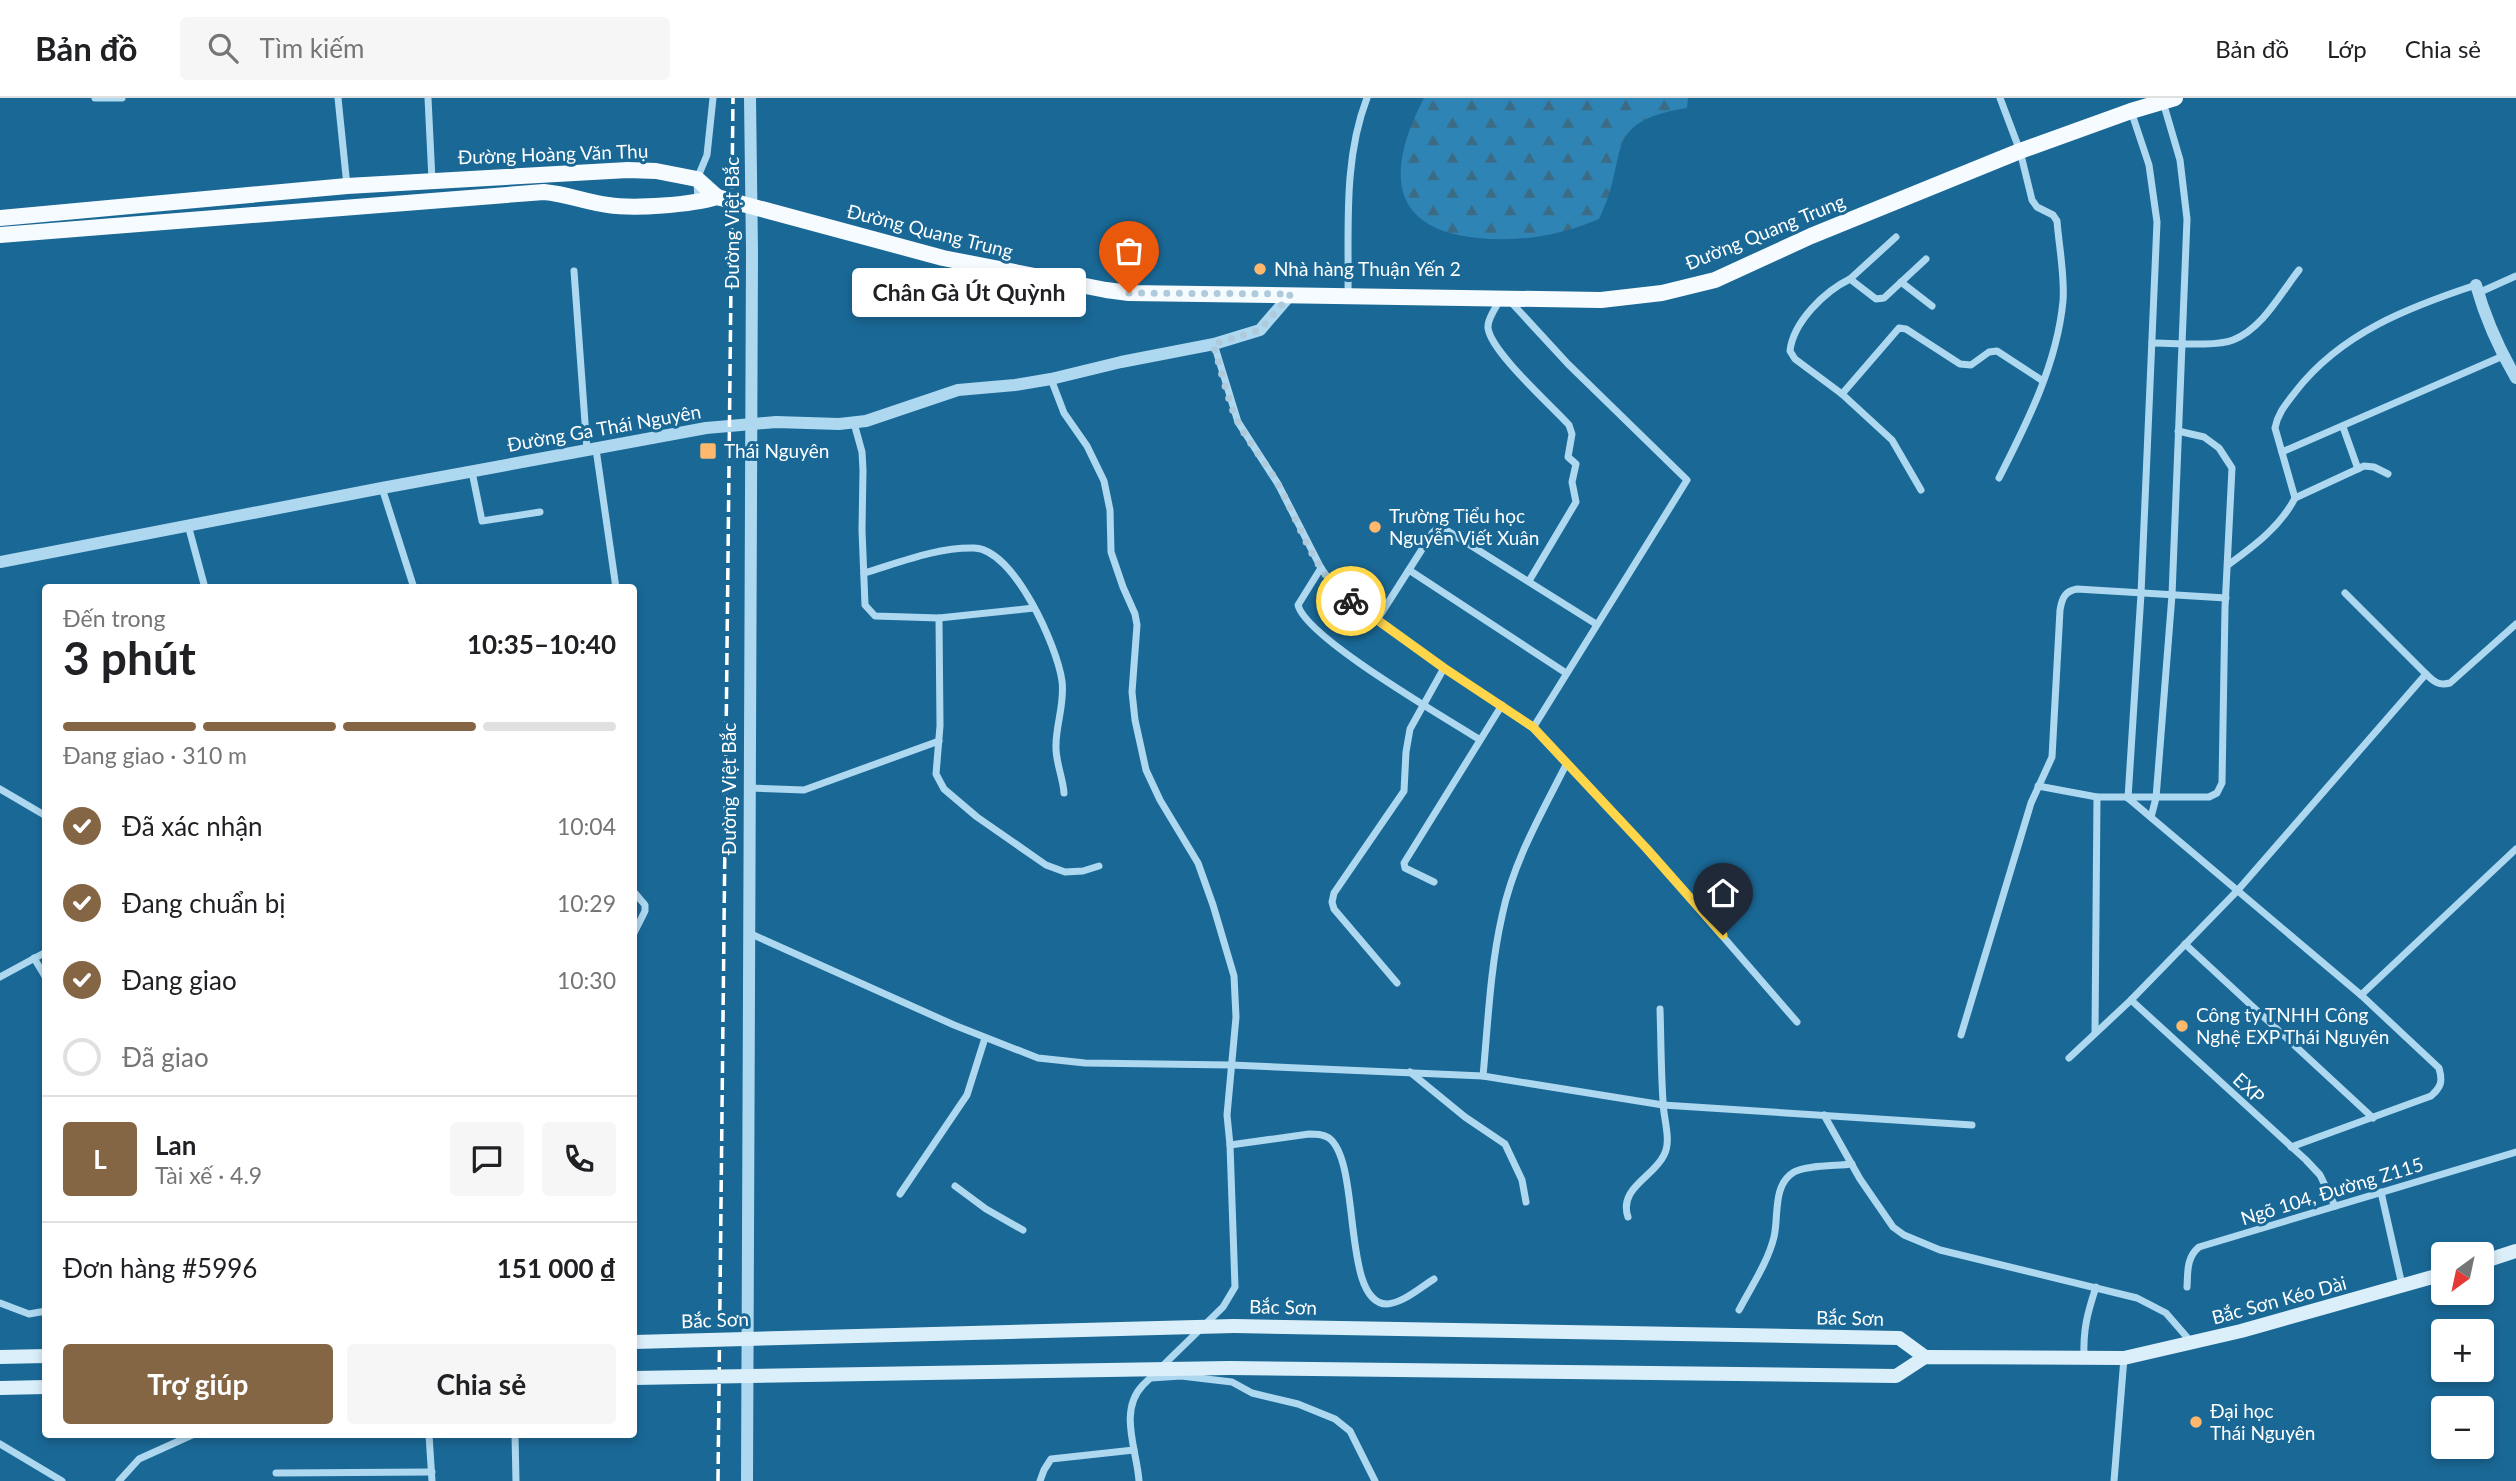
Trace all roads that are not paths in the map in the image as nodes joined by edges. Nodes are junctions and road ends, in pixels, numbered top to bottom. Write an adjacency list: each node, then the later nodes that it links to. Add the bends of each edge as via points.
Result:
1 (95, 98): 2 (street)
2 (122, 98)
3 (338, 98): 14 (street)
4 (428, 98): 13 (street)
5 (713, 98): 12 (street, via 707,155)
6 (750, 98): 18 (street, Đường Việt Bắc)
7 (1367, 98): 31 (street, via 1350,163)
8 (2000, 98): 11 (street)
9 (2166, 99): 10 (main road, Đường Quang Trung); 36 (street, via 2187,219)
10 (2131, 111): 11 (main road, Đường Quang Trung); 34 (street, via 2149,165 2157,222)
11 (2020, 151): 32 (main road, Đường Quang Trung, via 1715,280 1662,293 1601,300); 40 (street, via 2032,200 2057,221 2063,300)
12 (697, 179): 13 (main road, Đường Hoàng Văn Thụ, via 628,170); 15 (main road); 17 (street)
13 (432, 180): 14 (main road, Đường Hoàng Văn Thụ)
14 (347, 186): 16 (main road, Đường Hoàng Văn Thụ)
15 (724, 198): 17 (main road, Đường Hoàng Văn Thụ); 18 (main road, Đường Quang Trung)
16 (196, 199): 19 (main road, Đường Hoàng Văn Thụ); 20 (main road)
17 (698, 203): 20 (main road, Đường Hoàng Văn Thụ, via 612,206 544,192)
18 (751, 206): 30 (main road, Đường Quang Trung, via 943,258 1082,287 1129,293); 43 (street, Đường Việt Bắc)
19 (0, 218)
20 (198, 219): 21 (main road, Đường Hoàng Văn Thụ)
21 (0, 235)
22 (1896, 237): 27 (street)
23 (1926, 259): 28 (street)
24 (2299, 270): 36 (street, via 2247,333 2230,341)
25 (574, 271): 46 (street)
26 (2516, 276): 29 (street)
27 (1850, 279): 28 (street, via 1876,299 1884,298); 41 (street, via 1826,294 1805,318 1790,351)
28 (1901, 282): 33 (street)
29 (2477, 289): 37 (street); 47 (street, via 2408,309 2329,355 2278,416 2275,428)
30 (1291, 294): 31 (main road, Đường Quang Trung); 35 (street, Đường Ga Thái Nguyên, via 1260,330)
31 (1348, 294): 32 (main road, Đường Quang Trung)
32 (1504, 298): 62 (street, via 1488,330 1504,358 1569,425 1569,457 1576,464 1572,482 1576,502); 73 (street, via 1687,480)
33 (1932, 306)
34 (2152, 343): 36 (street); 67 (street)
35 (1213, 344): 39 (street, Đường Ga Thái Nguyên); 59 (street, via 1233,410)
36 (2182, 344): 45 (street)
37 (2503, 356): 38 (street); 44 (street)
38 (2516, 378)
39 (1051, 379): 42 (street, Đường Ga Thái Nguyên, via 958,390); 114 (street, via 1063,413 1092,455 1108,494 1111,552 1137,625 1133,706 1146,770 1202,872 1234,976)
40 (2043, 381): 41 (street, via 1997,351 1971,365 1960,364 1899,328); 51 (street)
41 (1842, 394): 53 (street, via 1892,440)
42 (854, 423): 43 (street, Đường Ga Thái Nguyên); 61 (street, via 862,452)
43 (751, 424): 46 (street, Đường Ga Thái Nguyên); 85 (street, Đường Việt Bắc)
44 (2343, 427): 47 (street); 48 (street)
45 (2178, 431): 58 (street, via 2204,437 2219,448 2232,468); 68 (street)
46 (592, 450): 49 (street, Đường Ga Thái Nguyên); 65 (street)
47 (2282, 452): 54 (street)
48 (2358, 469): 50 (street, via 2375,467); 54 (street)
49 (472, 471): 52 (street, Đường Ga Thái Nguyên); 55 (street, via 482,521)
50 (2388, 474)
51 (1999, 478)
52 (382, 488): 56 (street, Đường Ga Thái Nguyên); 64 (street)
53 (1921, 491)
54 (2295, 498): 58 (street, via 2259,543)
55 (540, 512)
56 (188, 524): 57 (street, Đường Ga Thái Nguyên); 63 (street)
57 (0, 562)
58 (2228, 565): 69 (street)
59 (1321, 568): 72 (street, via 1335,588); 78 (street, via 1298,609 1353,659)
60 (1409, 570): 62 (street, via 1433,532 1443,528); 72 (street); 76 (street)
61 (864, 573): 70 (street, via 919,556 973,548 1000,560); 71 (street, via 865,605 874,616)
62 (1529, 581): 73 (street)
63 (204, 584)
64 (413, 584)
65 (615, 584)
66 (2345, 593): 77 (street)
67 (2141, 594): 68 (street); 84 (street, via 2077,589 2064,596 2052,757); 89 (street)
68 (2172, 595): 69 (street); 90 (street)
69 (2226, 598): 90 (street, via 2222,783 2209,797)
70 (1034, 608): 71 (street); 87 (street, via 1062,680 1055,749)
71 (939, 618): 82 (street)
72 (1377, 620): 75 (street)
73 (1596, 624): 76 (street)
74 (2516, 624): 77 (street, via 2450,683 2435,683)
75 (1444, 668): 78 (street); 79 (street)
76 (1566, 673): 80 (street)
77 (2426, 674): 96 (street)
78 (1423, 703): 81 (street); 105 (street, via 1410,729 1404,791 1334,892 1332,902)
79 (1502, 705): 80 (street); 81 (street)
80 (1533, 727): 83 (street)
81 (1480, 740): 95 (street, via 1405,863 1405,868)
82 (939, 741): 85 (street, via 804,790); 94 (street, via 936,774 951,796 1046,865 1065,872)
83 (1567, 763): 109 (street); 116 (street, via 1521,856 1502,913)
84 (2038, 786): 88 (street); 111 (street)
85 (748, 788): 99 (street, Đường Việt Bắc)
86 (0, 789): 91 (street)
87 (1064, 793)
88 (2097, 797): 89 (street); 110 (street)
89 (2128, 798): 90 (street); 92 (street)
90 (2156, 798): 92 (street)
91 (42, 814)
92 (2151, 817): 96 (street)
93 (2516, 849): 106 (street)
94 (1099, 866)
95 (1434, 882)
96 (2238, 890): 100 (street); 106 (street)
97 (637, 896): 98 (street, via 645,911)
98 (637, 927)
99 (749, 933): 112 (street); 163 (street, Đường Việt Bắc)
100 (2185, 944): 107 (street); 119 (street)
101 (42, 954): 102 (street)
102 (34, 958): 103 (street); 104 (street)
103 (42, 971)
104 (0, 977)
105 (1397, 984)
106 (2361, 995): 119 (street, via 2439,1068 2442,1080 2431,1096)
107 (2131, 1000): 110 (street); 122 (street, EXP)
108 (1660, 1009): 117 (street)
109 (1797, 1022)
110 (2095, 1034): 113 (street)
111 (1961, 1035)
112 (985, 1038): 114 (street, via 1059,1061); 127 (street, via 967,1095)
113 (2069, 1058)
114 (1231, 1065): 115 (street); 121 (street)
115 (1409, 1072): 116 (street); 128 (street, via 1505,1144 1522,1180)
116 (1483, 1076): 117 (street)
117 (1663, 1105): 118 (street); 130 (street, via 1665,1155 1634,1186 1627,1199)
118 (1824, 1115): 120 (street); 124 (street)
119 (2373, 1118): 122 (street)
120 (1972, 1125)
121 (1230, 1145): 135 (street, via 1309,1134 1328,1138 1343,1162 1362,1278 1373,1298 1394,1302); 150 (street, via 1233,1293)
122 (2291, 1147): 129 (street, EXP, via 2320,1175)
123 (2516, 1152): 126 (street, Ngõ 104, Đường Z115)
124 (1852, 1164): 137 (street, via 1904,1235 1940,1250); 140 (street, via 1805,1169 1784,1181 1774,1236)
125 (955, 1186): 131 (street)
126 (2381, 1192): 129 (street, Ngõ 104, Đường Z115); 136 (street)
127 (900, 1194)
128 (1526, 1202)
129 (2335, 1206): 138 (street, Ngõ 104, Đường Z115, via 2199,1247 2189,1261)
130 (1628, 1217)
131 (1023, 1230)
132 (2516, 1251): 133 (main road)
133 (2494, 1258)
134 (2431, 1278): 136 (main road, Bắc Sơn Kéo Dài)
135 (1434, 1279)
136 (2402, 1286): 143 (main road, Bắc Sơn Kéo Dài)
137 (2096, 1287): 143 (street, via 2156,1307); 147 (street, via 2085,1319)
138 (2187, 1287)
139 (0, 1303): 141 (street, via 29,1314)
140 (1739, 1310)
141 (42, 1312)
142 (637, 1342): 146 (main road, Bắc Sơn, bridge, via 1234,1326 1899,1338)
143 (2192, 1344): 148 (main road, Bắc Sơn Kéo Dài)
144 (42, 1356): 145 (main road)
145 (0, 1357)
146 (1925, 1357): 147 (main road); 149 (main road, bridge, via 1896,1376 1229,1368)
147 (2084, 1358): 148 (main road)
148 (2124, 1359): 167 (street)
149 (637, 1378)
150 (1150, 1378): 157 (street, via 1138,1390 1131,1408); 166 (street, via 1181,1376 1232,1382 1252,1393 1335,1419 1350,1431)
151 (42, 1387): 152 (main road)
152 (0, 1388)
153 (185, 1438): 161 (street, via 139,1459)
154 (429, 1438): 159 (street)
155 (515, 1438): 162 (street)
156 (0, 1444): 160 (street)
157 (1135, 1450): 164 (street, via 1051,1459); 165 (street)
158 (276, 1473): 159 (street)
159 (432, 1477)
160 (62, 1481)
161 (119, 1481)
162 (516, 1481)
163 (747, 1481)
164 (1040, 1481)
165 (1139, 1481)
166 (1376, 1481)
167 (2114, 1481)

